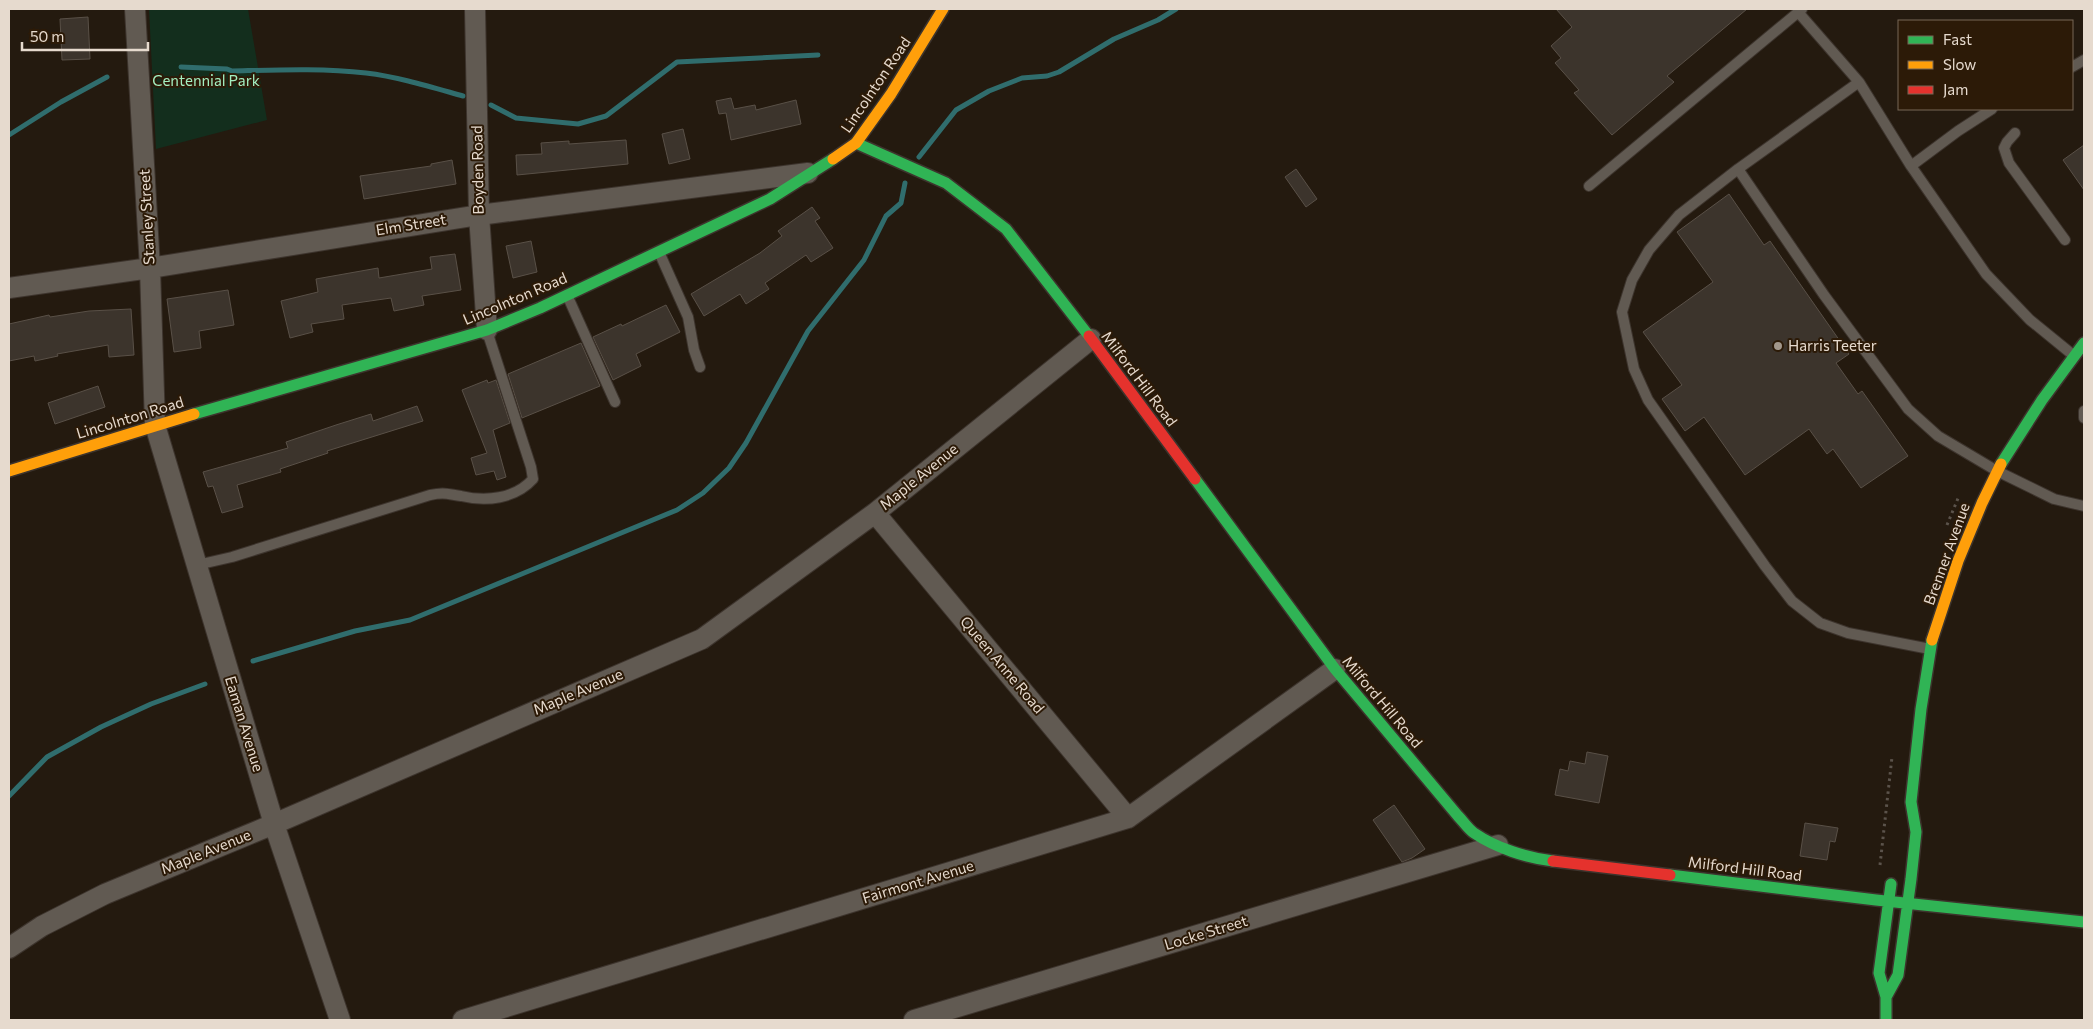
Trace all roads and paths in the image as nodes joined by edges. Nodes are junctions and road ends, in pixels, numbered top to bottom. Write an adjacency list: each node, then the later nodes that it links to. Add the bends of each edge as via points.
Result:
1 (135, 9): 18 (street, Stanley Street)
2 (475, 9): 15 (street, Boyden Road)
3 (943, 9): 10 (street, Lincolnton Road, via 891,94)
4 (1800, 10): 7 (lane); 14 (lane)
5 (2084, 60): 6 (lane)
6 (2073, 66)
7 (1858, 82): 11 (lane); 12 (lane)
8 (1990, 110): 11 (lane)
9 (2015, 133): 16 (lane, via 2004,148 2009,163)
10 (856, 143): 13 (street, Lincolnton Road); 22 (street, Milford Hill Road, via 946,183 1006,229)
11 (1911, 166): 24 (lane, via 1986,274 2030,320)
12 (1738, 169): 31 (lane, via 1829,302 1908,409 1938,436); 35 (lane, via 1679,215 1649,250 1632,280 1622,312 1634,369 1648,400 1792,601 1820,623 1848,634)
13 (815, 172): 15 (street, Elm Street); 17 (street, Lincolnton Road, via 770,198)
14 (1589, 186)
15 (479, 214): 18 (street, Elm Street); 21 (street, Boyden Road)
16 (2065, 240)
17 (658, 251): 20 (street, Lincolnton Road); 25 (lane, via 688,317)
18 (150, 268): 19 (street, Elm Street); 29 (street, Stanley Street)
19 (9, 288)
20 (567, 294): 21 (street, Lincolnton Road); 26 (lane)
21 (487, 330): 29 (street, Lincolnton Road); 34 (lane, via 531,467 533,479 523,490 483,499 444,492 430,495)
22 (1091, 339): 33 (street, Maple Avenue); 36 (street, Milford Hill Road)
23 (2084, 343): 24 (street, Brenner Avenue)
24 (2074, 356): 31 (street, Brenner Avenue)
25 (700, 367)
26 (615, 402)
27 (2084, 411): 28 (lane)
28 (2084, 418)
29 (155, 425): 30 (street, Lincolnton Road); 34 (street, Eaman Avenue)
30 (9, 471)
31 (1997, 471): 32 (lane, via 2050,497); 35 (street, Brenner Avenue, via 1958,561)
32 (2084, 506)
33 (875, 513): 38 (street, Queen Anne Road); 40 (street, Maple Avenue, via 702,638)
34 (197, 565): 40 (street, Eaman Avenue)
35 (1931, 649): 37 (street, Brenner Avenue)
36 (1335, 668): 38 (street, Fairmont Avenue); 41 (street, Milford Hill Road, via 1458,816 1474,833)
37 (1911, 802): 39 (street, Brenner Avenue); 44 (street, Brenner Avenue, via 1916,832)
38 (1128, 818): 49 (street, Fairmont Avenue)
39 (1904, 820)
40 (274, 824): 46 (street, Maple Avenue, via 105,894 42,926); 48 (street, Eaman Avenue)
41 (1498, 845): 43 (street, Milford Hill Road, via 1546,860); 50 (street, Locke Street)
42 (1892, 874): 43 (street, Brenner Avenue)
43 (1888, 901): 44 (street, Milford Hill Road); 47 (street, Brenner Avenue, via 1879,973)
44 (1907, 903): 45 (street, Milford Hill Road); 47 (street, Brenner Avenue, via 1898,975)
45 (2084, 922)
46 (9, 948)
47 (1886, 997): 51 (street, Brenner Avenue)
48 (340, 1020)
49 (463, 1020)
50 (914, 1020)
51 (1886, 1020)

